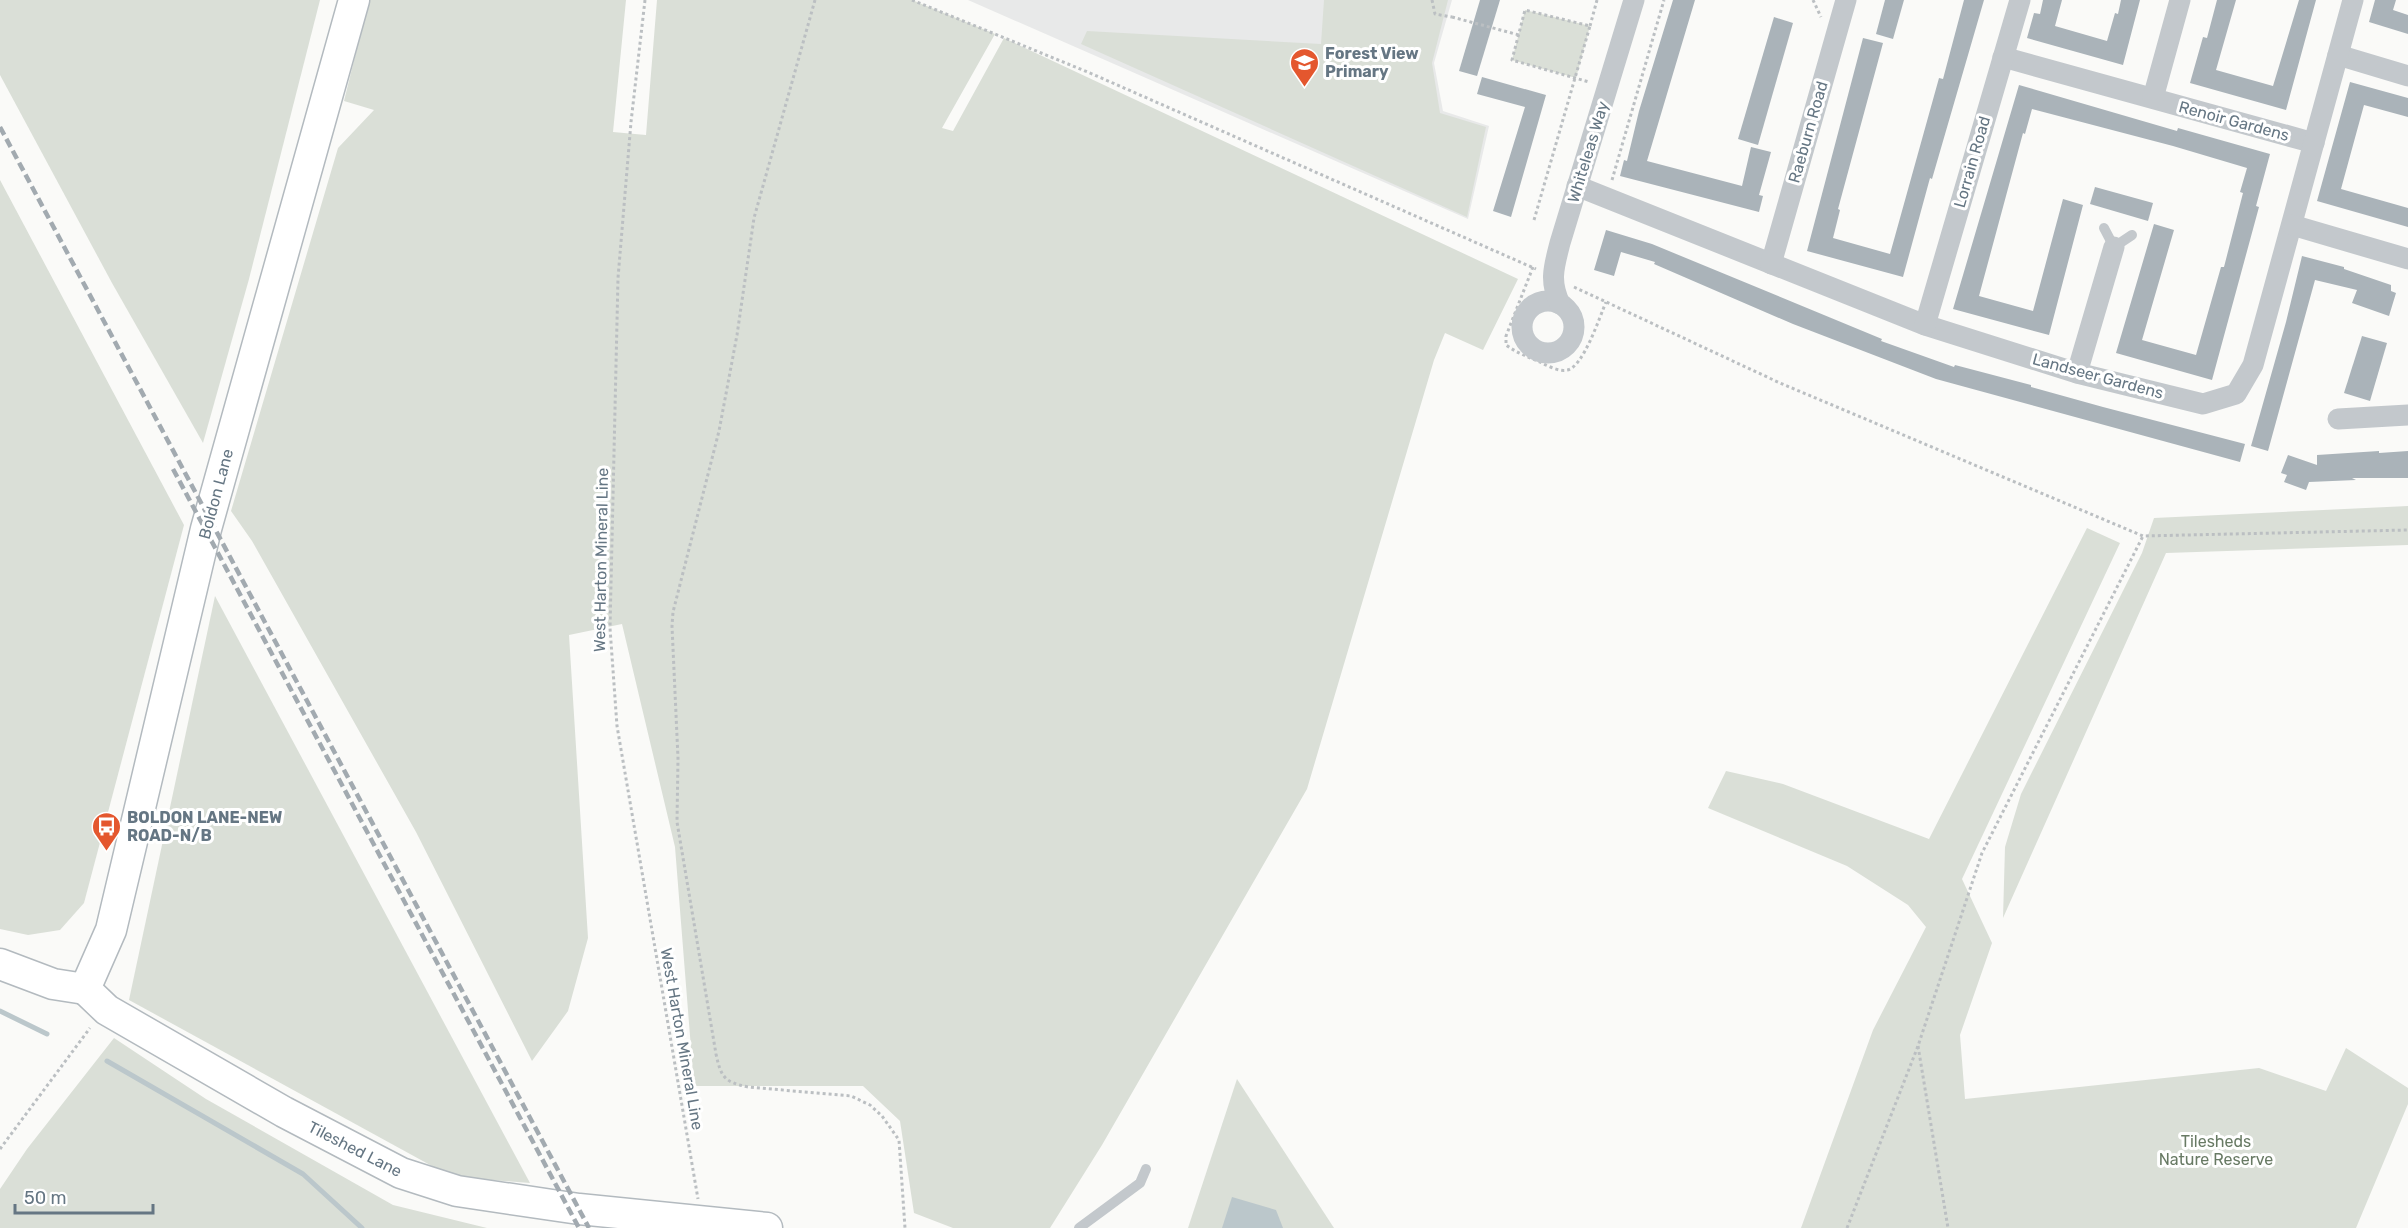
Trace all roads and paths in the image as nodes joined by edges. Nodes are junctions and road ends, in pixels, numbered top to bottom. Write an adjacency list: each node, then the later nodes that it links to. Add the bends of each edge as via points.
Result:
1 (354, 0): 43 (main road, Boldon Lane, via 206,529 111,930)
2 (645, 0): 48 (path, West Harton Mineral Line, via 618,278 610,628 617,726)
3 (815, 0): 50 (path, via 754,218 719,431 673,612 677,822 723,1077 734,1085 851,1096 870,1105 899,1140)
4 (912, 0): 31 (path, via 1090,73)
5 (1432, 0): 14 (path, via 1435,14)
6 (1598, 0): 13 (path)
7 (1634, 0): 19 (street, Whiteleas Way)
8 (1664, 0): 23 (path)
9 (1846, 0): 30 (street, Raeburn Road)
10 (2020, 0): 16 (street, Lorrain Road)
11 (2180, 0): 20 (street)
12 (2353, 0): 15 (street, Landseer Gardens)
13 (1590, 26): 14 (path, via 1525,10); 18 (path)
14 (1519, 35): 18 (path, via 1512,60)
15 (2338, 55): 17 (street); 21 (street, Landseer Gardens)
16 (2003, 57): 20 (street, Renoir Gardens); 36 (street, Lorrain Road)
17 (2408, 76)
18 (1576, 78): 19 (path); 24 (path)
19 (1608, 87): 22 (street, Whiteleas Way)
20 (2153, 98): 21 (street, Renoir Gardens)
21 (2314, 143): 25 (street, Landseer Gardens)
22 (1577, 186): 23 (street, Landseer Gardens); 32 (street, Whiteleas Way)
23 (1607, 198): 30 (street, Landseer Gardens)
24 (1534, 220)
25 (2292, 225): 29 (street); 37 (street, Landseer Gardens, via 2253,365 2236,394 2203,404)
26 (2104, 228): 28 (lane)
27 (2132, 235): 28 (lane)
28 (2114, 247): 37 (street)
29 (2408, 258)
30 (1771, 264): 36 (street, Landseer Gardens)
31 (1533, 267): 32 (path); 33 (path, via 1506,336 1506,345 1515,351 1556,369 1567,371 1575,367)
32 (1552, 276): 33 (path); 34 (street); 35 (street, Whiteleas Way)
33 (1606, 302): 41 (path, via 1780,383)
34 (1560, 304): 35 (street, via 1543,301); 35 (street, via 1572,315 1574,331 1567,346 1553,353 1535,350 1523,336 1523,318)
35 (1535, 305)
36 (1925, 325): 37 (street, Landseer Gardens)
37 (2077, 373)
38 (2408, 415): 39 (street)
39 (2338, 419)
40 (2408, 530): 41 (path)
41 (2143, 537): 45 (path, via 1982,853)
42 (0, 964): 43 (main road, via 53,984)
43 (84, 989): 44 (main road, Tileshed Lane)
44 (107, 1010): 46 (path); 48 (main road, Tileshed Lane, via 284,1112 401,1173 457,1191)
45 (1918, 1046): 52 (path); 53 (path)
46 (0, 1149)
47 (1146, 1169): 51 (lane, via 1140,1183)
48 (702, 1222): 49 (main road, Tileshed Lane)
49 (767, 1228)
50 (905, 1228)
51 (1079, 1228)
52 (1847, 1228)
53 (1948, 1228)

